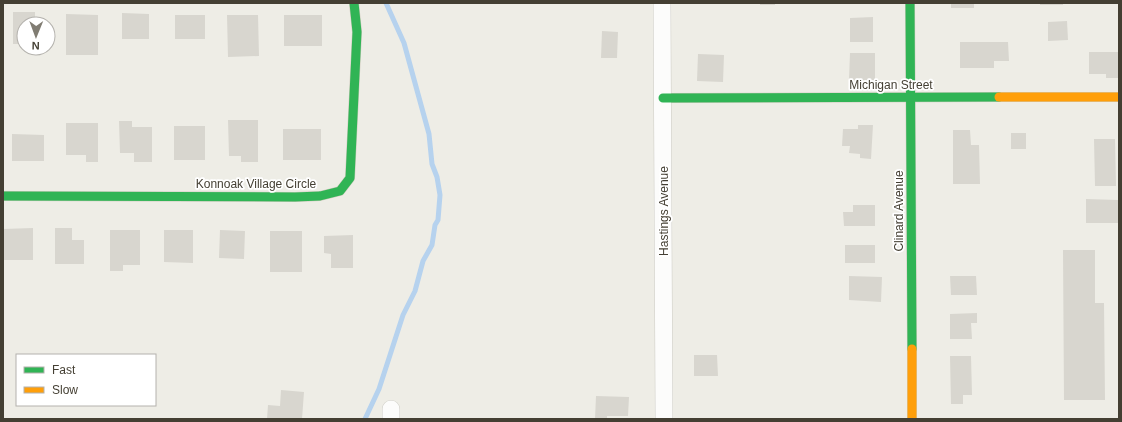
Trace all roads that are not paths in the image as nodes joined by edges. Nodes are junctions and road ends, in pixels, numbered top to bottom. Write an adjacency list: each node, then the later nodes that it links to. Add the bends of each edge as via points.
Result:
1 (354, 3): 7 (street, Konnoak Village Circle, via 357,32 350,178 340,191 320,196 295,197)
2 (662, 3): 6 (street, Hastings Avenue)
3 (910, 3): 4 (street, Clinard Avenue)
4 (911, 97): 5 (street, Michigan Street); 6 (street, Michigan Street); 9 (street, Clinard Avenue)
5 (1119, 97)
6 (664, 98): 8 (street, Hastings Avenue)
7 (3, 196)
8 (664, 419)
9 (912, 419)

